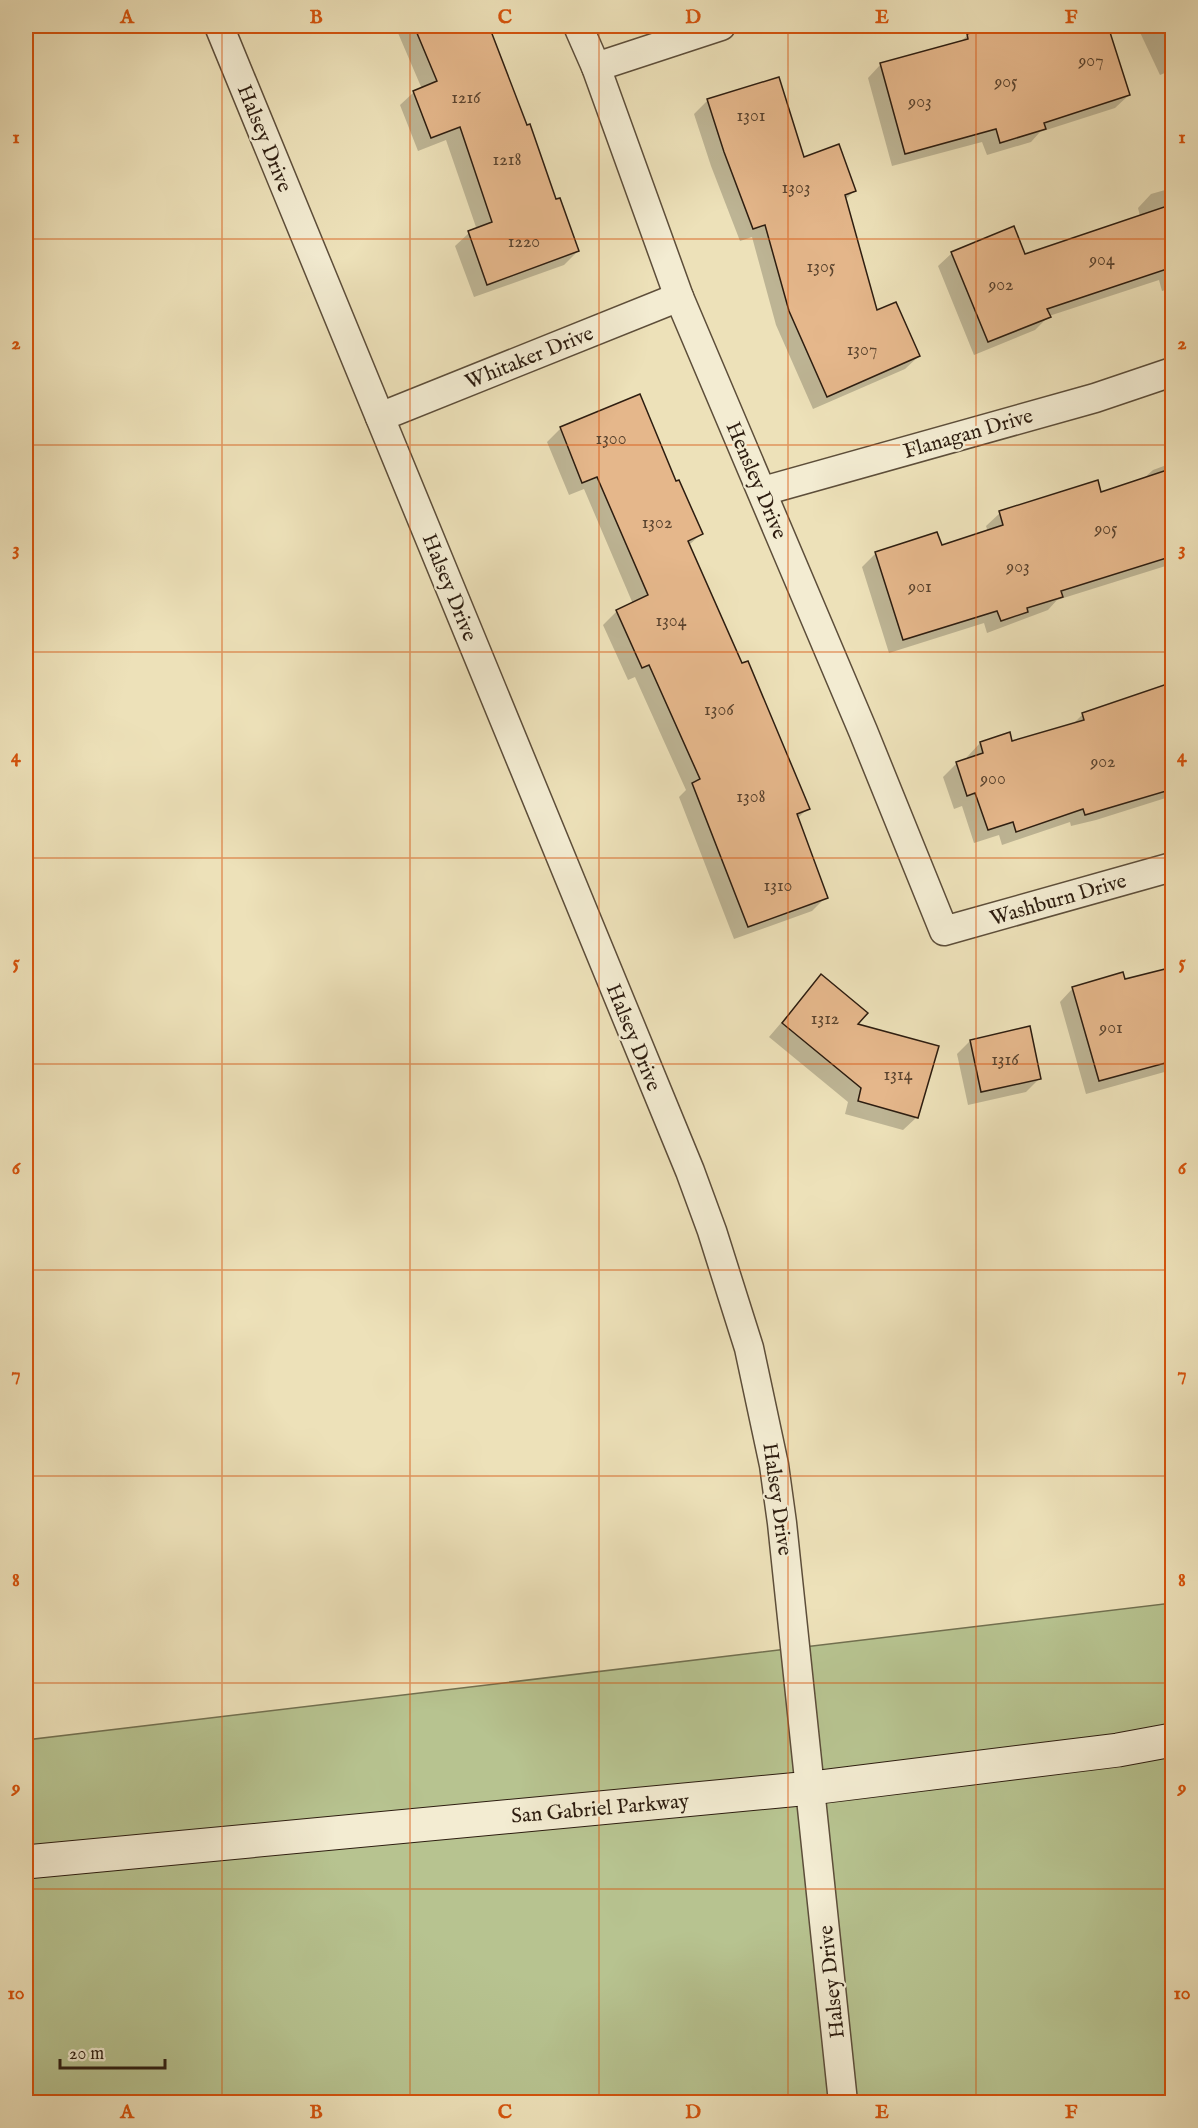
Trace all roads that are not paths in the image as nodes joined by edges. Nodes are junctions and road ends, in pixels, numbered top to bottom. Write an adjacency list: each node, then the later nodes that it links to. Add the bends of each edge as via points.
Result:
1 (219, 26): 7 (street, Halsey Drive)
2 (578, 26): 4 (street, Hensley Drive)
3 (721, 26): 4 (street)
4 (596, 67): 5 (street, Hensley Drive)
5 (679, 297): 7 (street, Whitaker Drive); 8 (street, Hensley Drive)
6 (1173, 372): 8 (street, Flanagan Drive, via 1095,398)
7 (380, 417): 12 (street, Halsey Drive, via 690,1171 733,1293 761,1397 774,1465)
8 (763, 491): 10 (street, Hensley Drive)
9 (1173, 867): 10 (street, Washburn Drive)
10 (944, 932)
11 (1173, 1740): 12 (street, San Gabriel Parkway)
12 (811, 1788): 13 (street, San Gabriel Parkway); 14 (street, Halsey Drive)
13 (26, 1862)
14 (843, 2103)

